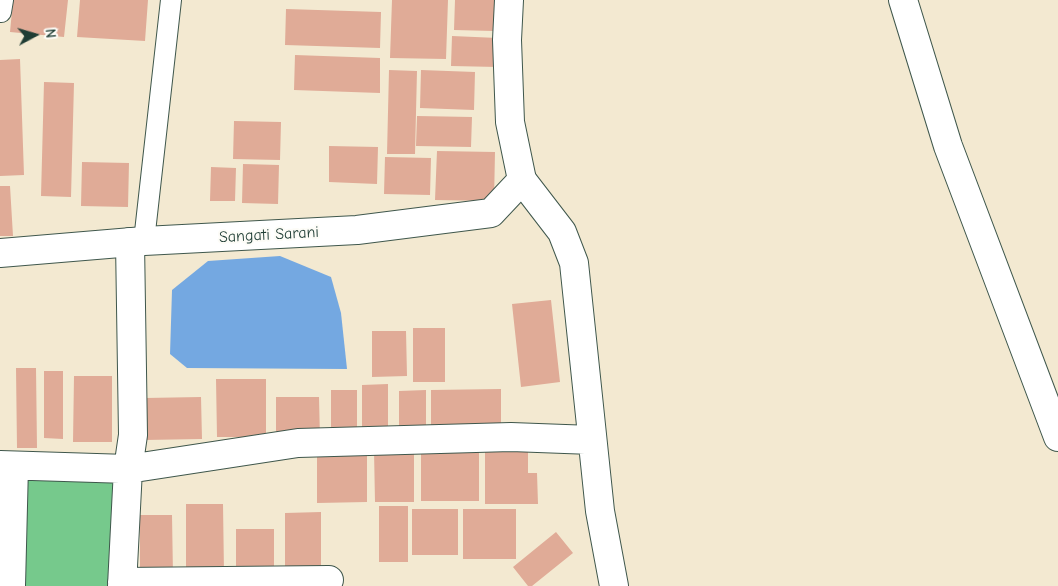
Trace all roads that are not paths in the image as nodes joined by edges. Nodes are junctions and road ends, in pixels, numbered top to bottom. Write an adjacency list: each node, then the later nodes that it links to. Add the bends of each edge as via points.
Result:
1 (171, 0): 5 (lane)
2 (509, 0): 4 (street, via 510,122)
3 (903, 0): 7 (street, via 948,146)
4 (522, 180): 5 (street, Sangati Sarani, via 491,214 357,230); 8 (street, via 562,232 574,263)
5 (137, 242): 6 (street, Sangati Sarani); 10 (street, via 133,435)
6 (0, 253)
7 (1058, 437)
8 (592, 440): 10 (street, via 511,437 298,443); 14 (street, via 600,511)
9 (7, 466): 10 (street); 13 (street)
10 (128, 469): 12 (street)
11 (329, 580): 12 (street)
12 (122, 584)
13 (11, 586)
14 (614, 586)

